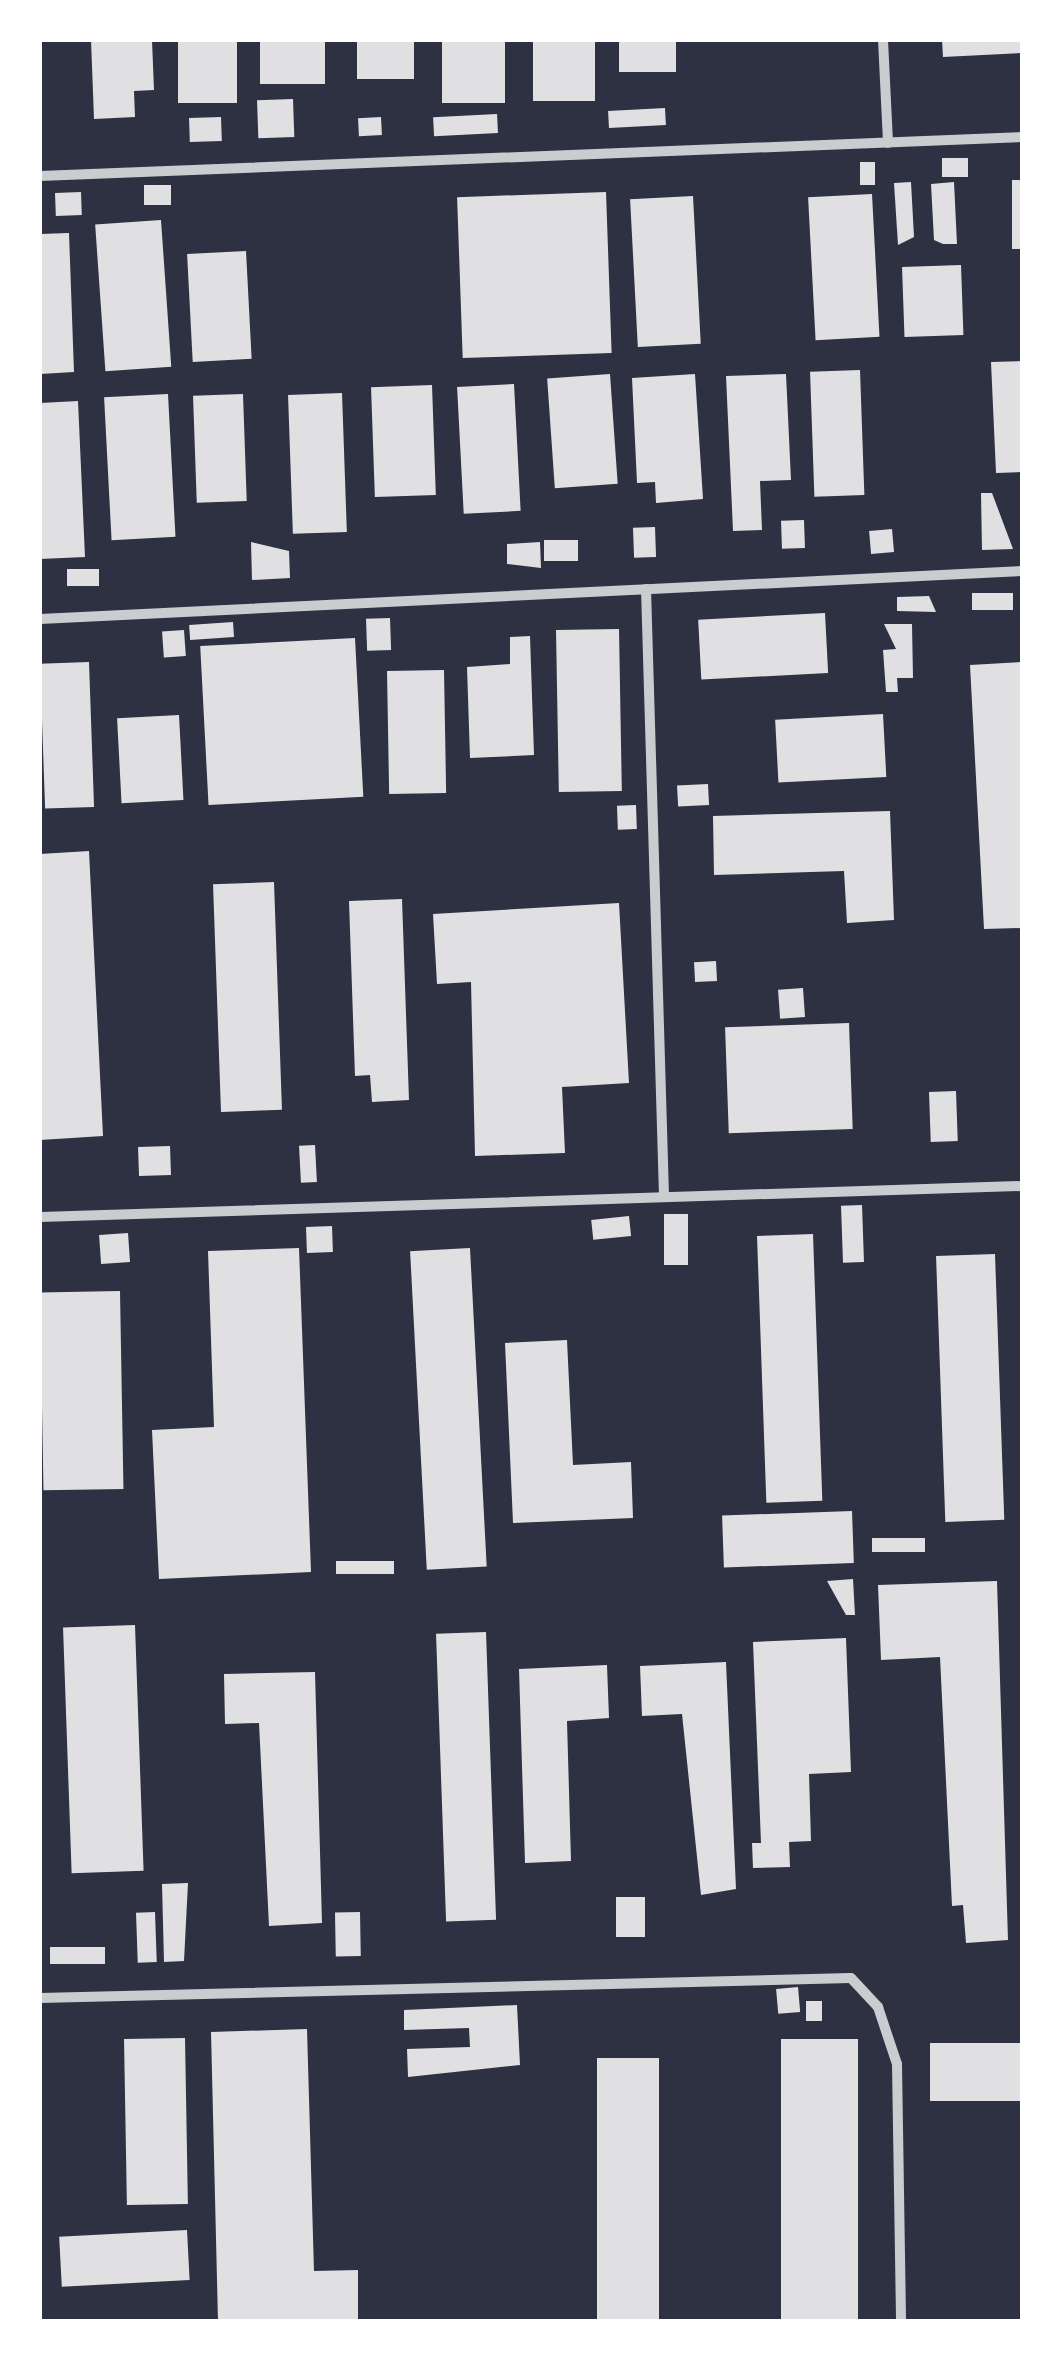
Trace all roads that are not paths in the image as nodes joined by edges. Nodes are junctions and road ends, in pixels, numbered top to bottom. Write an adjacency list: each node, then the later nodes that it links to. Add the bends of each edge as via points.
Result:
1 (883, 40): 3 (street)
2 (1022, 136): 3 (street)
3 (888, 143): 4 (street)
4 (40, 176)
5 (1022, 570): 6 (street)
6 (646, 589): 7 (street); 9 (street)
7 (40, 619)
8 (1022, 1186): 9 (street)
9 (664, 1196): 10 (street)
10 (40, 1217)
11 (40, 1998): 12 (street, via 798,1972 850,1978 878,2007 897,2064)
12 (901, 2321)

